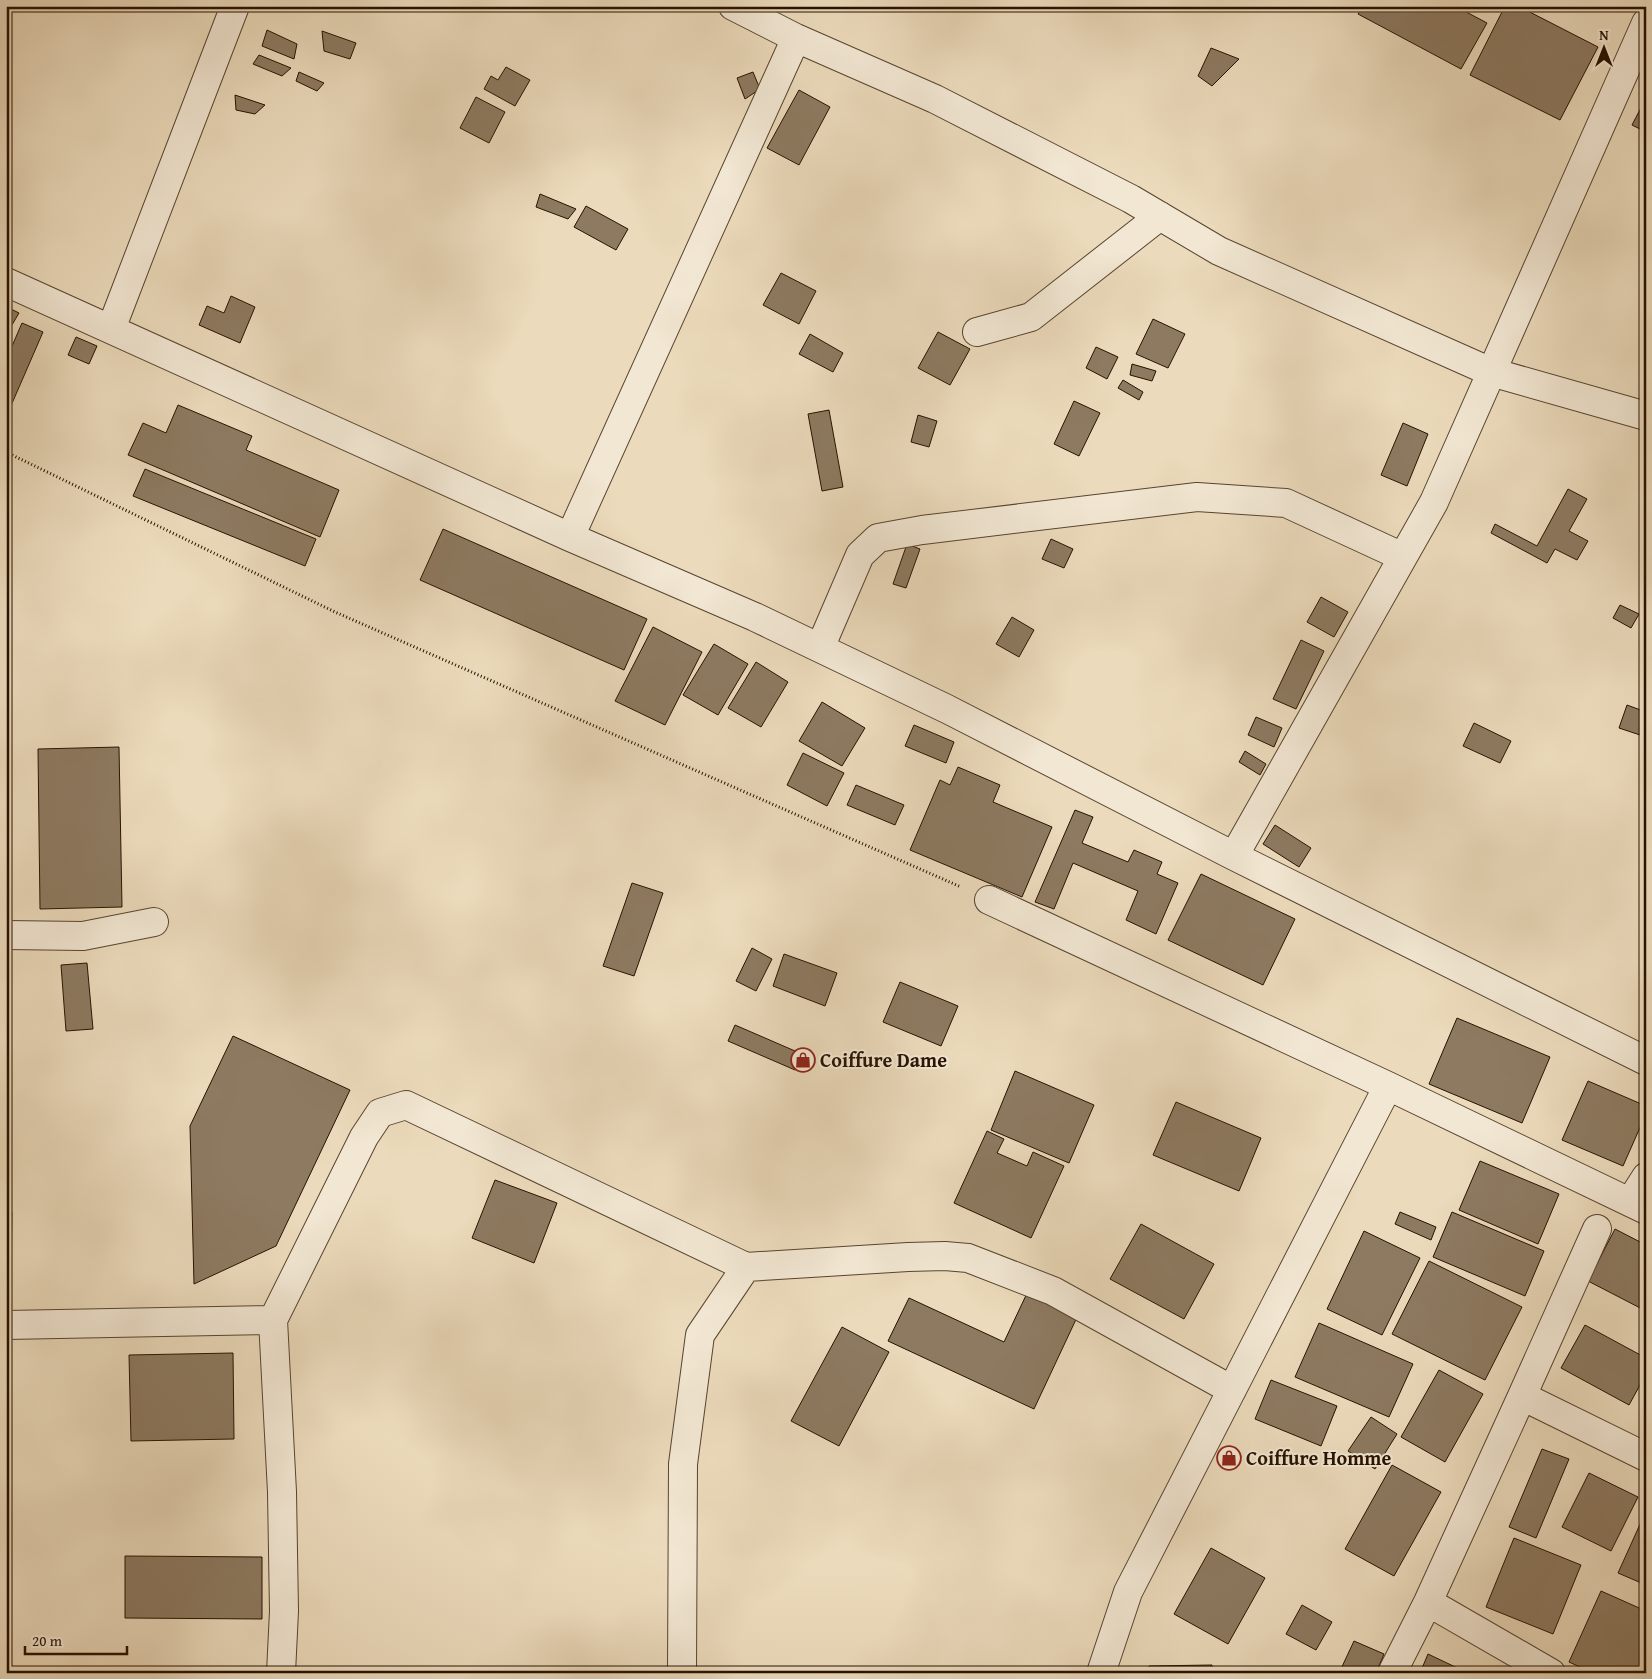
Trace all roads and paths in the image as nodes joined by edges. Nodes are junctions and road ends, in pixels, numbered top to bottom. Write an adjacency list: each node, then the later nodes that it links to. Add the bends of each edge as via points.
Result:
1 (235, 6): 7 (street)
2 (732, 6): 4 (street)
3 (1646, 23): 9 (street)
4 (796, 38): 5 (street, via 935,99); 12 (street)
5 (1160, 216): 8 (street, via 1031,318); 9 (street, via 1219,251)
6 (6, 282): 7 (street)
7 (111, 329): 12 (street)
8 (978, 332)
9 (1491, 372): 10 (street); 13 (street, via 1434,502)
10 (1646, 416)
11 (6, 452): 16 (path, via 335,612)
12 (570, 537): 14 (street, via 755,616)
13 (1403, 557): 14 (street, via 1286,503 1196,497 922,530 878,538 860,555); 15 (street)
14 (820, 648): 15 (street, via 956,713)
15 (1234, 856): 19 (street)
16 (989, 900): 20 (street)
17 (154, 922): 18 (street, via 84,936)
18 (6, 935)
19 (1646, 1062)
20 (1388, 1086): 22 (street); 27 (street)
21 (1646, 1178): 22 (street)
22 (1638, 1206)
23 (1597, 1229): 28 (street)
24 (746, 1267): 25 (street, via 406,1105 380,1113 364,1137); 27 (street, via 908,1257 968,1258 1053,1291); 32 (street, via 700,1335 684,1464)
25 (272, 1320): 26 (street); 31 (street, via 282,1512 284,1610)
26 (6, 1325)
27 (1232, 1390): 33 (street, via 1128,1592)
28 (1522, 1396): 29 (street); 30 (street)
29 (1646, 1458)
30 (1428, 1602): 34 (street); 35 (street)
31 (281, 1673)
32 (682, 1673)
33 (1101, 1673)
34 (1392, 1673)
35 (1551, 1673)

